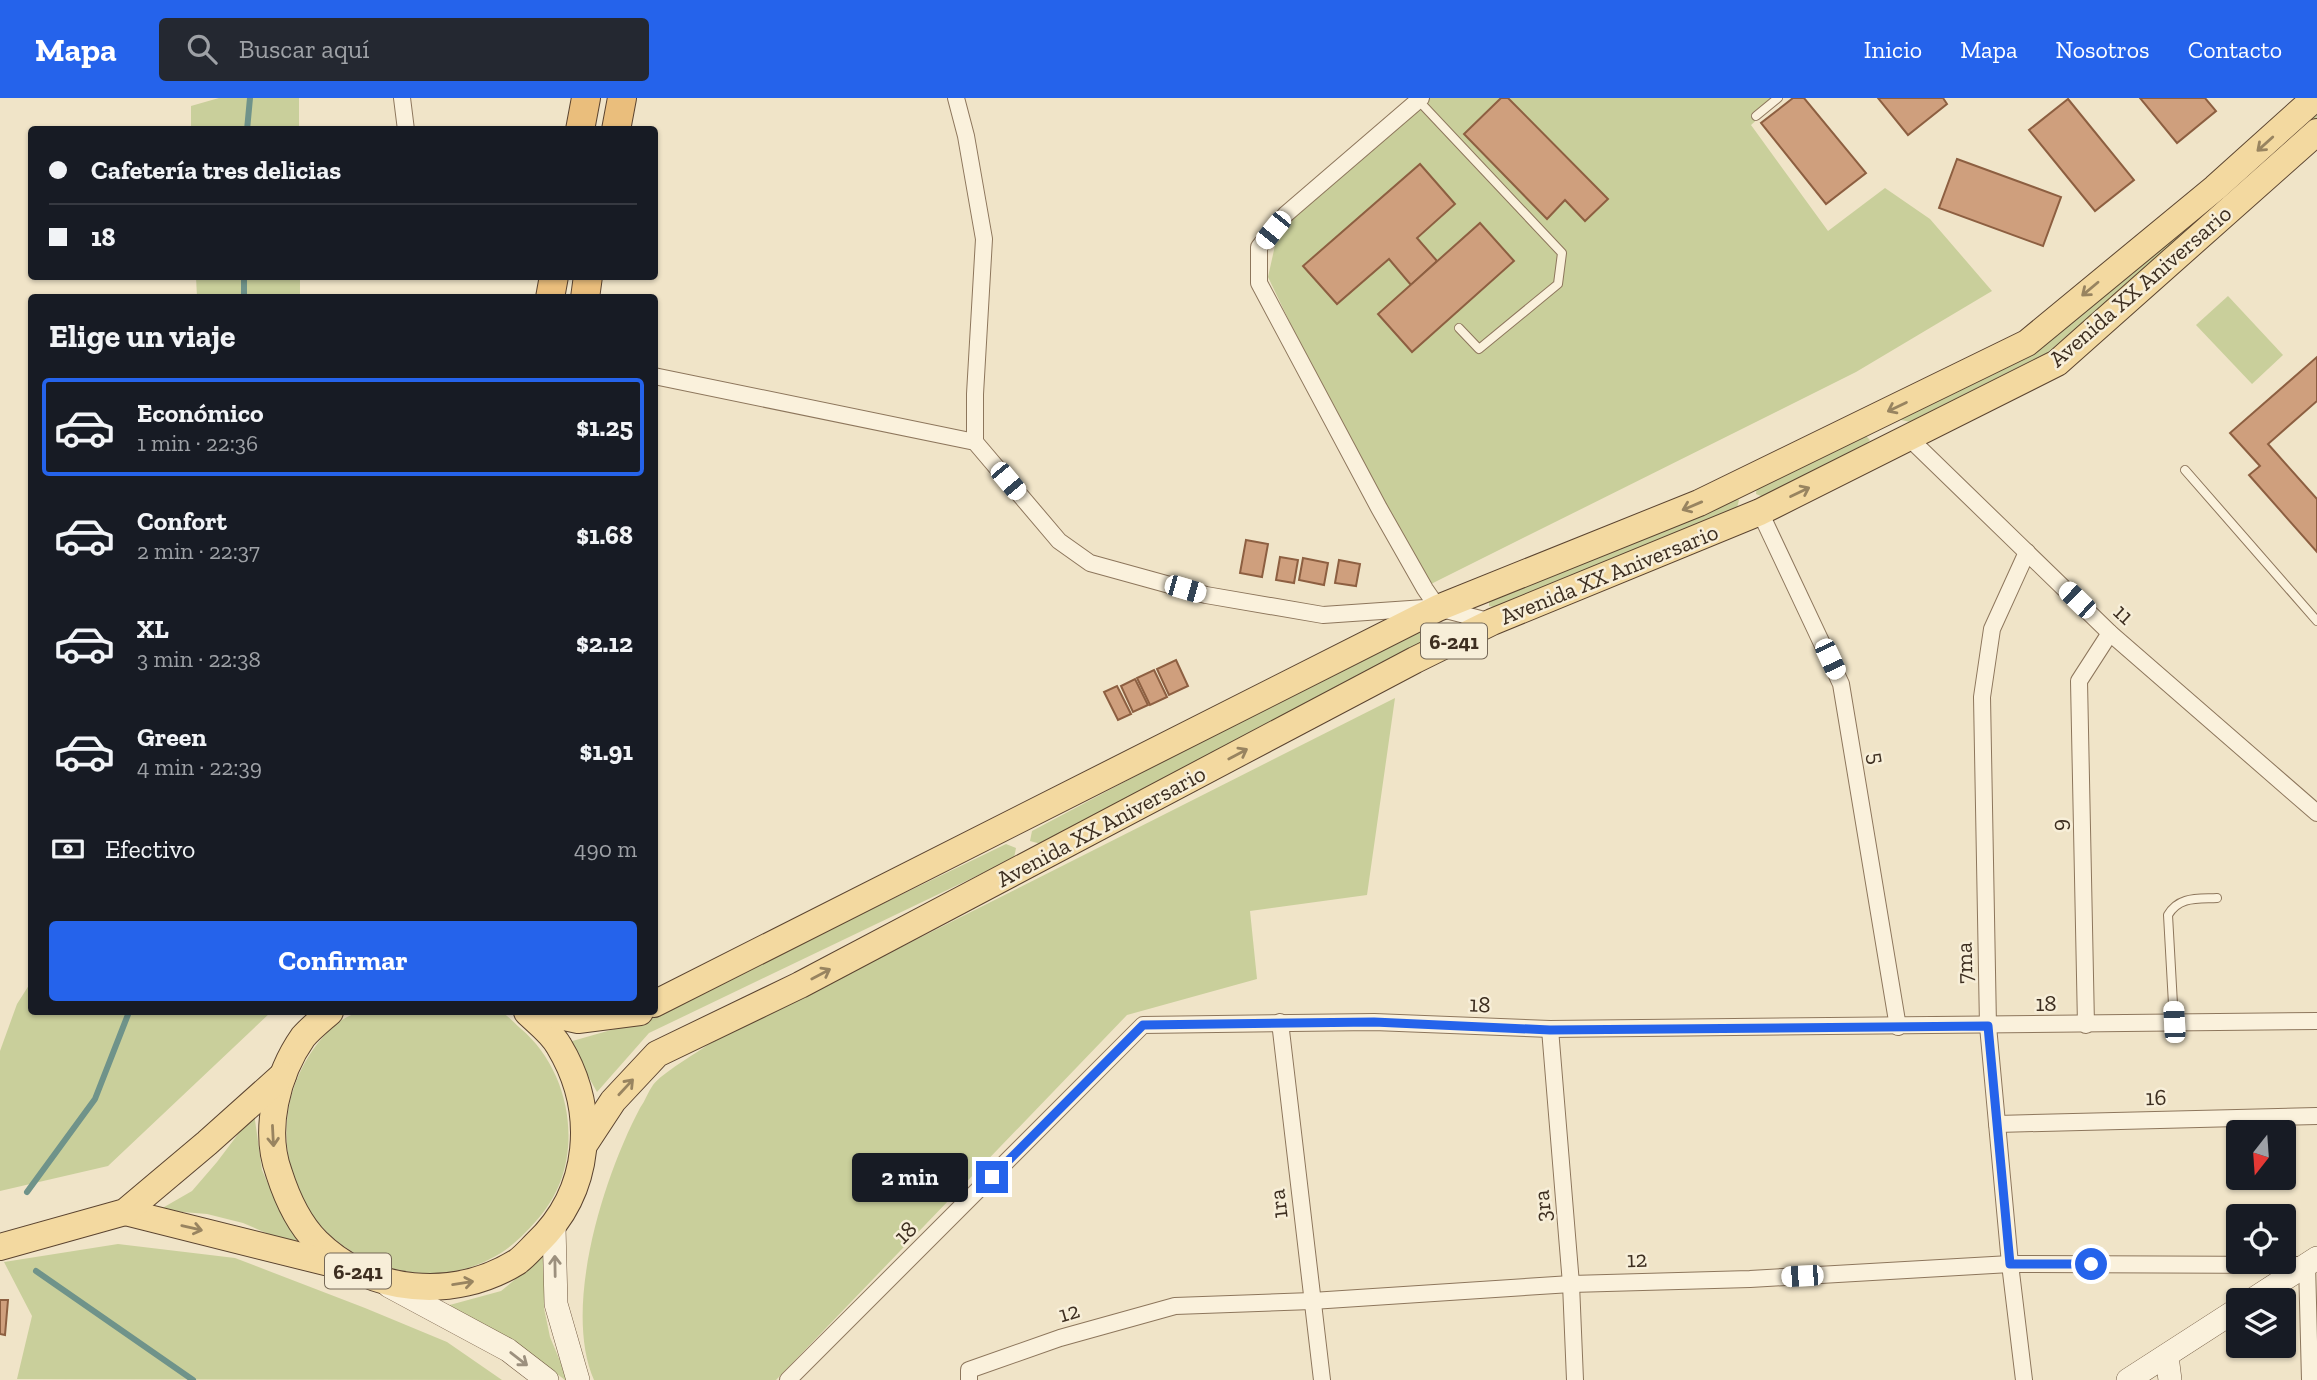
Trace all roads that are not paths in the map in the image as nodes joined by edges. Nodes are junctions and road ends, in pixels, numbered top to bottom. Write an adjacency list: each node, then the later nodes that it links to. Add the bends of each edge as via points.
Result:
1 (402, 98): 9 (street)
2 (586, 98): 10 (highway)
3 (622, 98): 11 (highway)
4 (956, 98): 16 (street, via 984,239)
5 (1778, 98): 8 (lane)
6 (2315, 98): 20 (main road, Avenida XX Aniversario / 6-241, one-way to 20, via 2215,188 2027,343 1699,503)
7 (1420, 99): 13 (lane, via 1562,253 1558,284 1479,349); 20 (street, via 1286,214 1259,247 1259,283 1378,508)
8 (1756, 116)
9 (406, 126)
10 (581, 126)
11 (617, 126)
12 (2317, 132): 15 (main road, Avenida XX Aniversario / 6-241, via 2057,363)
13 (1459, 328)
14 (658, 377): 16 (street)
15 (1909, 438): 18 (main road, Avenida XX Aniversario / 6-241, one-way to 15); 19 (street, 11)
16 (975, 442): 20 (street, via 1059,541 1090,563 1206,595 1323,615)
17 (2185, 470): 21 (lane)
18 (1760, 512): 22 (main road, Avenida XX Aniversario / 6-241); 36 (street, 5, via 1841,684)
19 (2026, 552): 23 (street, 11); 35 (street, 7ma, via 1992,629 1982,697)
20 (1438, 608): 22 (street); 26 (main road, Avenida XX Aniversario / 6-241)
21 (2317, 621)
22 (1492, 622): 41 (main road, Avenida XX Aniversario / 6-241, one-way to 22, via 613,1101 657,1054 800,985)
23 (2110, 633): 24 (street, 11); 34 (street, 9, via 2079,681)
24 (2317, 813)
25 (2217, 898): 33 (lane, via 2181,901 2168,915)
26 (658, 1002)
27 (327, 1015): 38 (main road, 6-241, via 304,1037)
28 (530, 1015): 41 (main road, 6-241, via 558,1044 580,1091)
29 (555, 1015): 30 (main road, via 578,1020)
30 (617, 1015)
31 (2317, 1021): 33 (street, 18)
32 (1280, 1022): 37 (street, 18); 50 (street, 1ra); 56 (street, 18, via 1143,1025)
33 (2174, 1022): 34 (street, 18)
34 (2086, 1025): 35 (street, 18)
35 (1988, 1026): 36 (street, 18); 40 (street, 7ma)
36 (1898, 1027): 37 (street, 18)
37 (1550, 1030): 48 (street, 3ra)
38 (283, 1075): 42 (main road, 6-241); 47 (main road, 6-241, one-way to 47, via 272,1118 275,1163 290,1205 317,1241)
39 (2317, 1116): 40 (street, 16)
40 (1997, 1124): 46 (street, 7ma)
41 (586, 1142): 43 (main road, 6-241, via 576,1187)
42 (125, 1212): 44 (main road, 6-241); 47 (main road, 6-241, one-way to 47)
43 (554, 1227): 47 (main road, 6-241, one-way to 43, via 423,1289 472,1282 518,1261); 55 (main road, one-way to 43, via 556,1304)
44 (0, 1247)
45 (2314, 1263): 46 (street, 12); 49 (main road); 62 (street)
46 (2010, 1264): 48 (street, 12); 59 (street, 7ma)
47 (363, 1273): 54 (main road, one-way to 54, via 508,1350)
48 (1570, 1284): 50 (street, 12); 58 (street, 3ra)
49 (2272, 1288)
50 (1312, 1301): 53 (street, 12, via 1175,1306 1060,1338); 57 (street, 1ra)
51 (2226, 1317): 52 (main road)
52 (2167, 1356): 60 (main road); 61 (main road)
53 (969, 1375)
54 (547, 1380)
55 (578, 1380)
56 (788, 1380)
57 (1322, 1380)
58 (1575, 1380)
59 (2024, 1380)
60 (2128, 1380)
61 (2170, 1380)
62 (2310, 1380)

